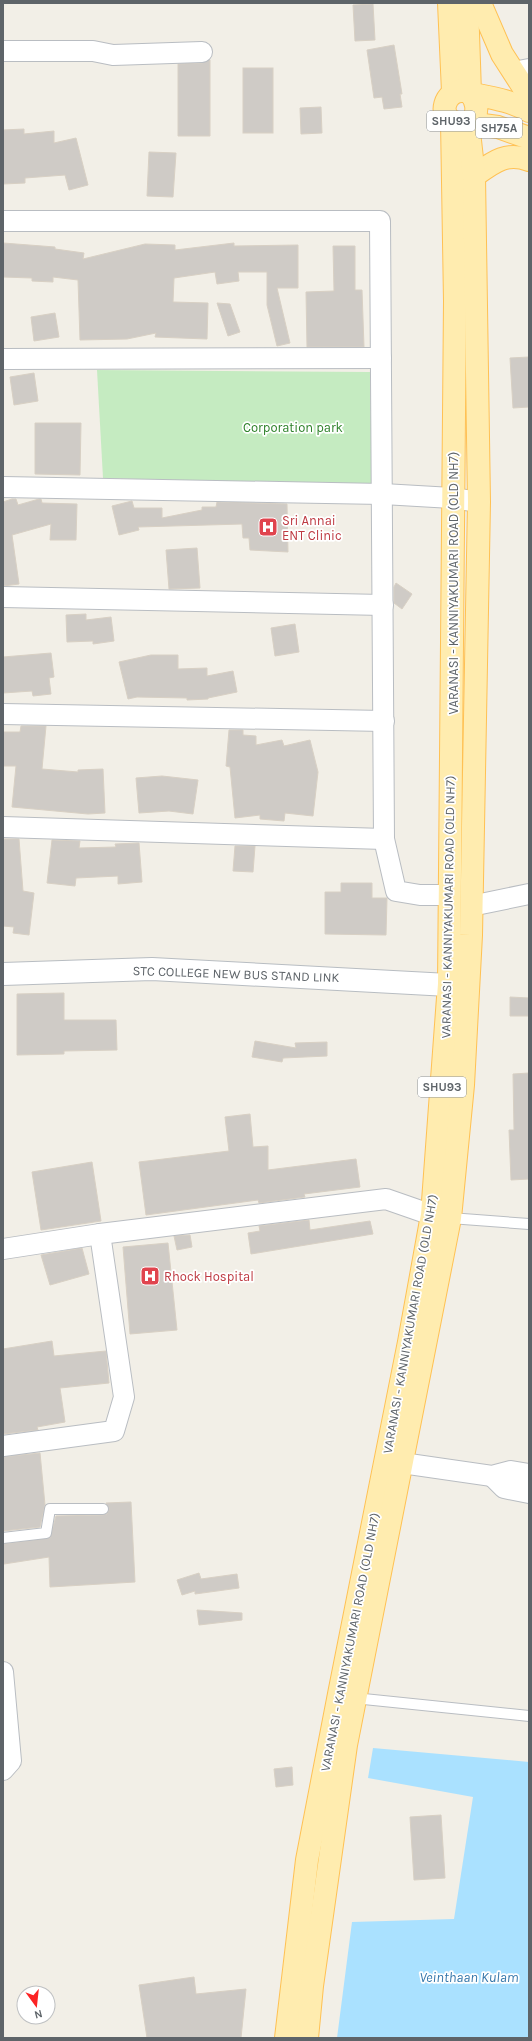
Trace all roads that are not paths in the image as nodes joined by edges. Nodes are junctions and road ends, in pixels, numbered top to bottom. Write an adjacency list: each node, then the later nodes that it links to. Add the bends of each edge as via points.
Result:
1 (449, 3): 7 (main road, VARANASI - KANNIYAKUMARI ROAD (OLD NH7) / SHU93)
2 (467, 3): 7 (main road, VARANASI - KANNIYAKUMARI ROAD (OLD NH7) / SHU93)
3 (480, 3): 6 (main road, via 497,42)
4 (3, 51): 5 (street, via 93,51 113,55)
5 (202, 52)
6 (521, 70): 8 (main road)
7 (462, 93): 9 (main road, SH75A, via 515,103); 10 (main road, VARANASI - KANNIYAKUMARI ROAD (OLD NH7) / SHU93, via 476,100 477,110 474,118); 10 (main road, VARANASI - KANNIYAKUMARI ROAD (OLD NH7) / SHU93, via 448,97 444,106 446,116)
8 (529, 96)
9 (529, 112)
10 (460, 122): 11 (main road, SH75A, via 498,127); 13 (main road, VARANASI - KANNIYAKUMARI ROAD (OLD NH7) / SHU93); 19 (main road, VARANASI - KANNIYAKUMARI ROAD (OLD NH7) / SHU93)
11 (529, 138)
12 (529, 160): 13 (main road, via 522,157 499,158)
13 (474, 176): 20 (main road, VARANASI - KANNIYAKUMARI ROAD (OLD NH7) / SHU93)
14 (3, 221): 15 (street, via 380,221)
15 (382, 358): 16 (street); 18 (street)
16 (3, 359)
17 (3, 487): 18 (street)
18 (383, 494): 19 (street); 22 (street)
19 (452, 498): 20 (street); 28 (main road, VARANASI - KANNIYAKUMARI ROAD (OLD NH7) / SHU93)
20 (480, 502): 29 (main road, VARANASI - KANNIYAKUMARI ROAD (OLD NH7) / SHU93)
21 (3, 597): 22 (street)
22 (383, 605): 24 (street)
23 (3, 714): 24 (street)
24 (384, 721): 26 (street)
25 (3, 827): 26 (street)
26 (384, 839): 28 (street, via 396,891 420,895)
27 (529, 894): 29 (street)
28 (449, 895): 31 (main road, VARANASI - KANNIYAKUMARI ROAD (OLD NH7) / SHU93)
29 (471, 906): 31 (main road, VARANASI - KANNIYAKUMARI ROAD (OLD NH7) / SHU93)
30 (3, 974): 31 (street, STC COLLEGE NEW BUS STAND LINK, via 152,969)
31 (458, 985): 32 (main road, VARANASI - KANNIYAKUMARI ROAD (OLD NH7) / SHU93, via 463,1085)
32 (441, 1217): 33 (lane); 34 (street, via 386,1199); 37 (main road, VARANASI - KANNIYAKUMARI ROAD (OLD NH7) / SHU93); 44 (main road, VARANASI - KANNIYAKUMARI ROAD (OLD NH7) / SHU93, via 406,1358)
33 (529, 1224)
34 (100, 1234): 35 (street); 36 (street, via 124,1397 114,1431)
35 (3, 1249)
36 (3, 1446)
37 (402, 1463): 39 (street); 44 (main road, VARANASI - KANNIYAKUMARI ROAD (OLD NH7) / SHU93)
38 (529, 1474): 39 (street, via 511,1471)
39 (492, 1476): 40 (street, via 504,1488)
40 (529, 1493)
41 (103, 1509): 42 (lane, via 50,1509 46,1533)
42 (3, 1538)
43 (3, 1672): 46 (street, via 11,1762)
44 (347, 1696): 45 (lane); 47 (main road, VARANASI - KANNIYAKUMARI ROAD (OLD NH7) / SHU93, via 308,1860); 48 (main road, VARANASI - KANNIYAKUMARI ROAD (OLD NH7) / SHU93, via 346,1745)
45 (529, 1716)
46 (3, 1770)
47 (286, 2038)
48 (307, 2038)

